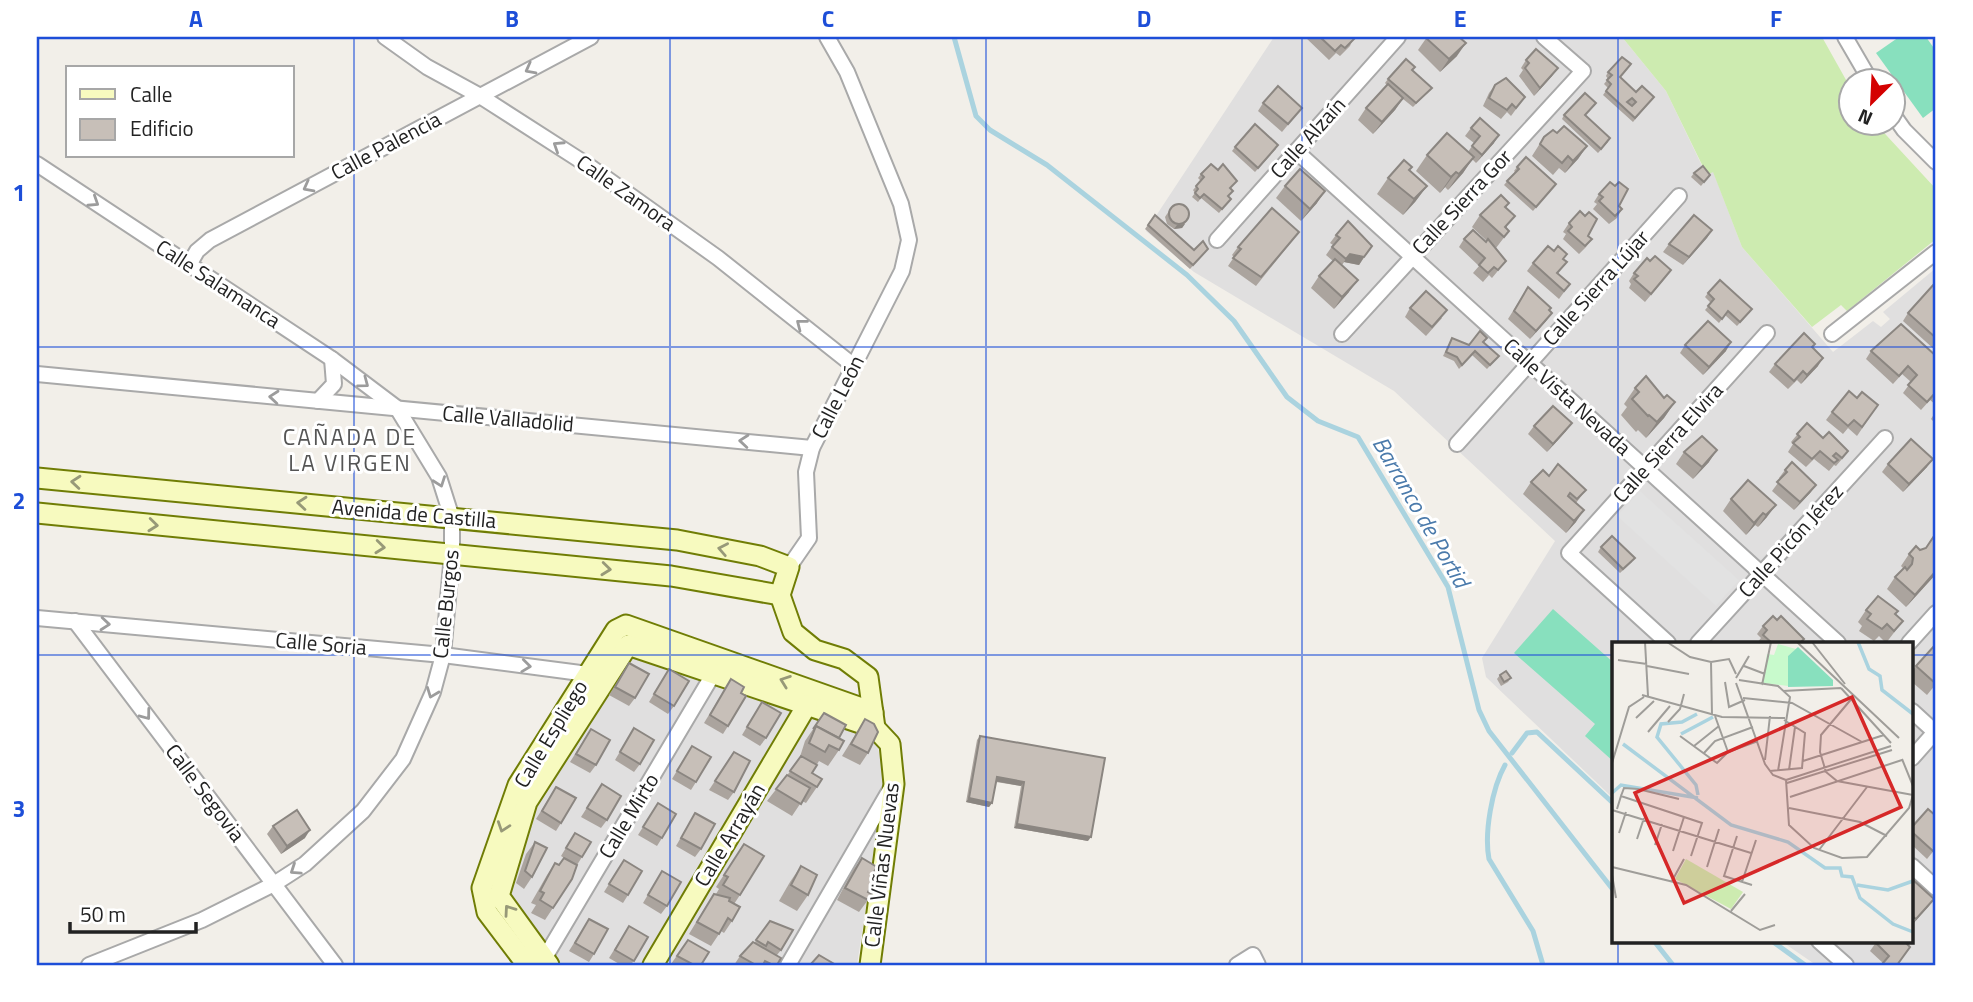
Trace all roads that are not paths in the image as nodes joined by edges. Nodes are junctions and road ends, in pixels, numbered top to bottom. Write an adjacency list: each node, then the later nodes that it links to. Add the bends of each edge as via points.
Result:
1 (385, 37): 8 (street, Calle Zamora)
2 (590, 37): 8 (street, Calle Palencia, one-way to 8)
3 (827, 37): 23 (street, Calle León, via 847,72 896,192 909,240 902,271)
4 (1398, 37): 10 (street, Calle Alzaín)
5 (1545, 37): 16 (street, Calle Sierra Gor, via 1583,71)
6 (1845, 37): 7 (street)
7 (1862, 66)
8 (480, 96): 17 (street, Calle Palencia, one-way to 17, via 210,240); 23 (street, Calle Zamora, one-way to 8, via 718,258)
9 (1906, 132): 11 (street)
10 (1296, 151): 14 (street, Calle Alzaín); 16 (street, Calle Vista Nevada)
11 (1936, 162)
12 (37, 164): 17 (street, Calle Salamanca, one-way to 17)
13 (1679, 196): 22 (street, Calle Sierra Lújar)
14 (1217, 240)
15 (1936, 252): 20 (street)
16 (1412, 257): 19 (street, Calle Sierra Gor); 22 (street, Calle Vista Nevada)
17 (189, 265): 21 (street, Calle Salamanca)
18 (1768, 333): 30 (street, Calle Sierra Elvira)
19 (1342, 334)
20 (1832, 334)
21 (332, 359): 25 (street, via 334,384); 26 (street, Calle Salamanca, one-way to 26)
22 (1529, 363): 28 (street, Calle Sierra Lújar); 30 (street, Calle Vista Nevada)
23 (855, 366): 29 (street, Calle León)
24 (37, 374): 25 (street, Calle Valladolid, one-way to 24)
25 (318, 401): 26 (street, Calle Valladolid)
26 (397, 408): 29 (street, Calle Valladolid, one-way to 26); 33 (street, Calle Burgos, one-way to 33, via 439,477)
27 (1885, 438): 36 (street, Calle Picón Jérez)
28 (1457, 444)
29 (812, 448): 35 (street, Calle León, via 806,472 809,538)
30 (1645, 468): 36 (street, Calle Vista Nevada); 41 (street, Calle Sierra Elvira, via 1569,553)
31 (37, 478): 33 (street, Avenida de Castilla, one-way to 31)
32 (37, 513): 34 (street, Avenida de Castilla, one-way to 34)
33 (452, 518): 34 (street, Calle Burgos); 35 (street, Avenida de Castilla, one-way to 33, via 760,556 677,540)
34 (453, 554): 37 (street, Avenida de Castilla, one-way to 37, via 671,576); 45 (street, Calle Burgos)
35 (789, 567): 37 (street, Calle León)
36 (1761, 573): 42 (street, Calle Picón Jérez); 43 (street, Calle Vista Nevada)
37 (780, 595): 50 (street, via 793,632 815,650 844,659 868,677)
38 (1936, 613): 44 (street)
39 (37, 618): 40 (street, Calle Soria)
40 (75, 621): 45 (street, Calle Soria, one-way to 45); 55 (street, Calle Segovia, one-way to 55)
41 (1667, 642)
42 (1699, 642)
43 (1837, 642)
44 (1910, 642)
45 (443, 655): 47 (street, Calle Soria, one-way to 47); 55 (street, Calle Burgos, one-way to 55, via 433,692 403,759 363,811 305,864)
46 (718, 666): 47 (street, Calle Espliego, via 628,645); 47 (street, Calle Espliego, via 626,625 616,630); 48 (street); 59 (street, Calle Mirto)
47 (595, 677): 59 (street, Calle Espliego, via 527,802 499,896)
48 (811, 698): 50 (street); 62 (street, Calle Arrayán)
49 (1913, 712): 51 (street)
50 (874, 720): 53 (street, Calle Viñas Nuevas, via 890,744)
51 (1936, 732): 52 (street)
52 (1913, 757)
53 (894, 784): 63 (street); 64 (street, Calle Viñas Nuevas)
54 (1913, 867): 56 (street)
55 (274, 884): 60 (street, Calle Burgos, via 202,920); 61 (street, Calle Segovia)
56 (1936, 888)
57 (1819, 942): 66 (street)
58 (1255, 960): 65 (street)
59 (539, 964)
60 (89, 965)
61 (335, 965)
62 (653, 965)
63 (788, 965)
64 (870, 965)
65 (1237, 965)
66 (1846, 965)

